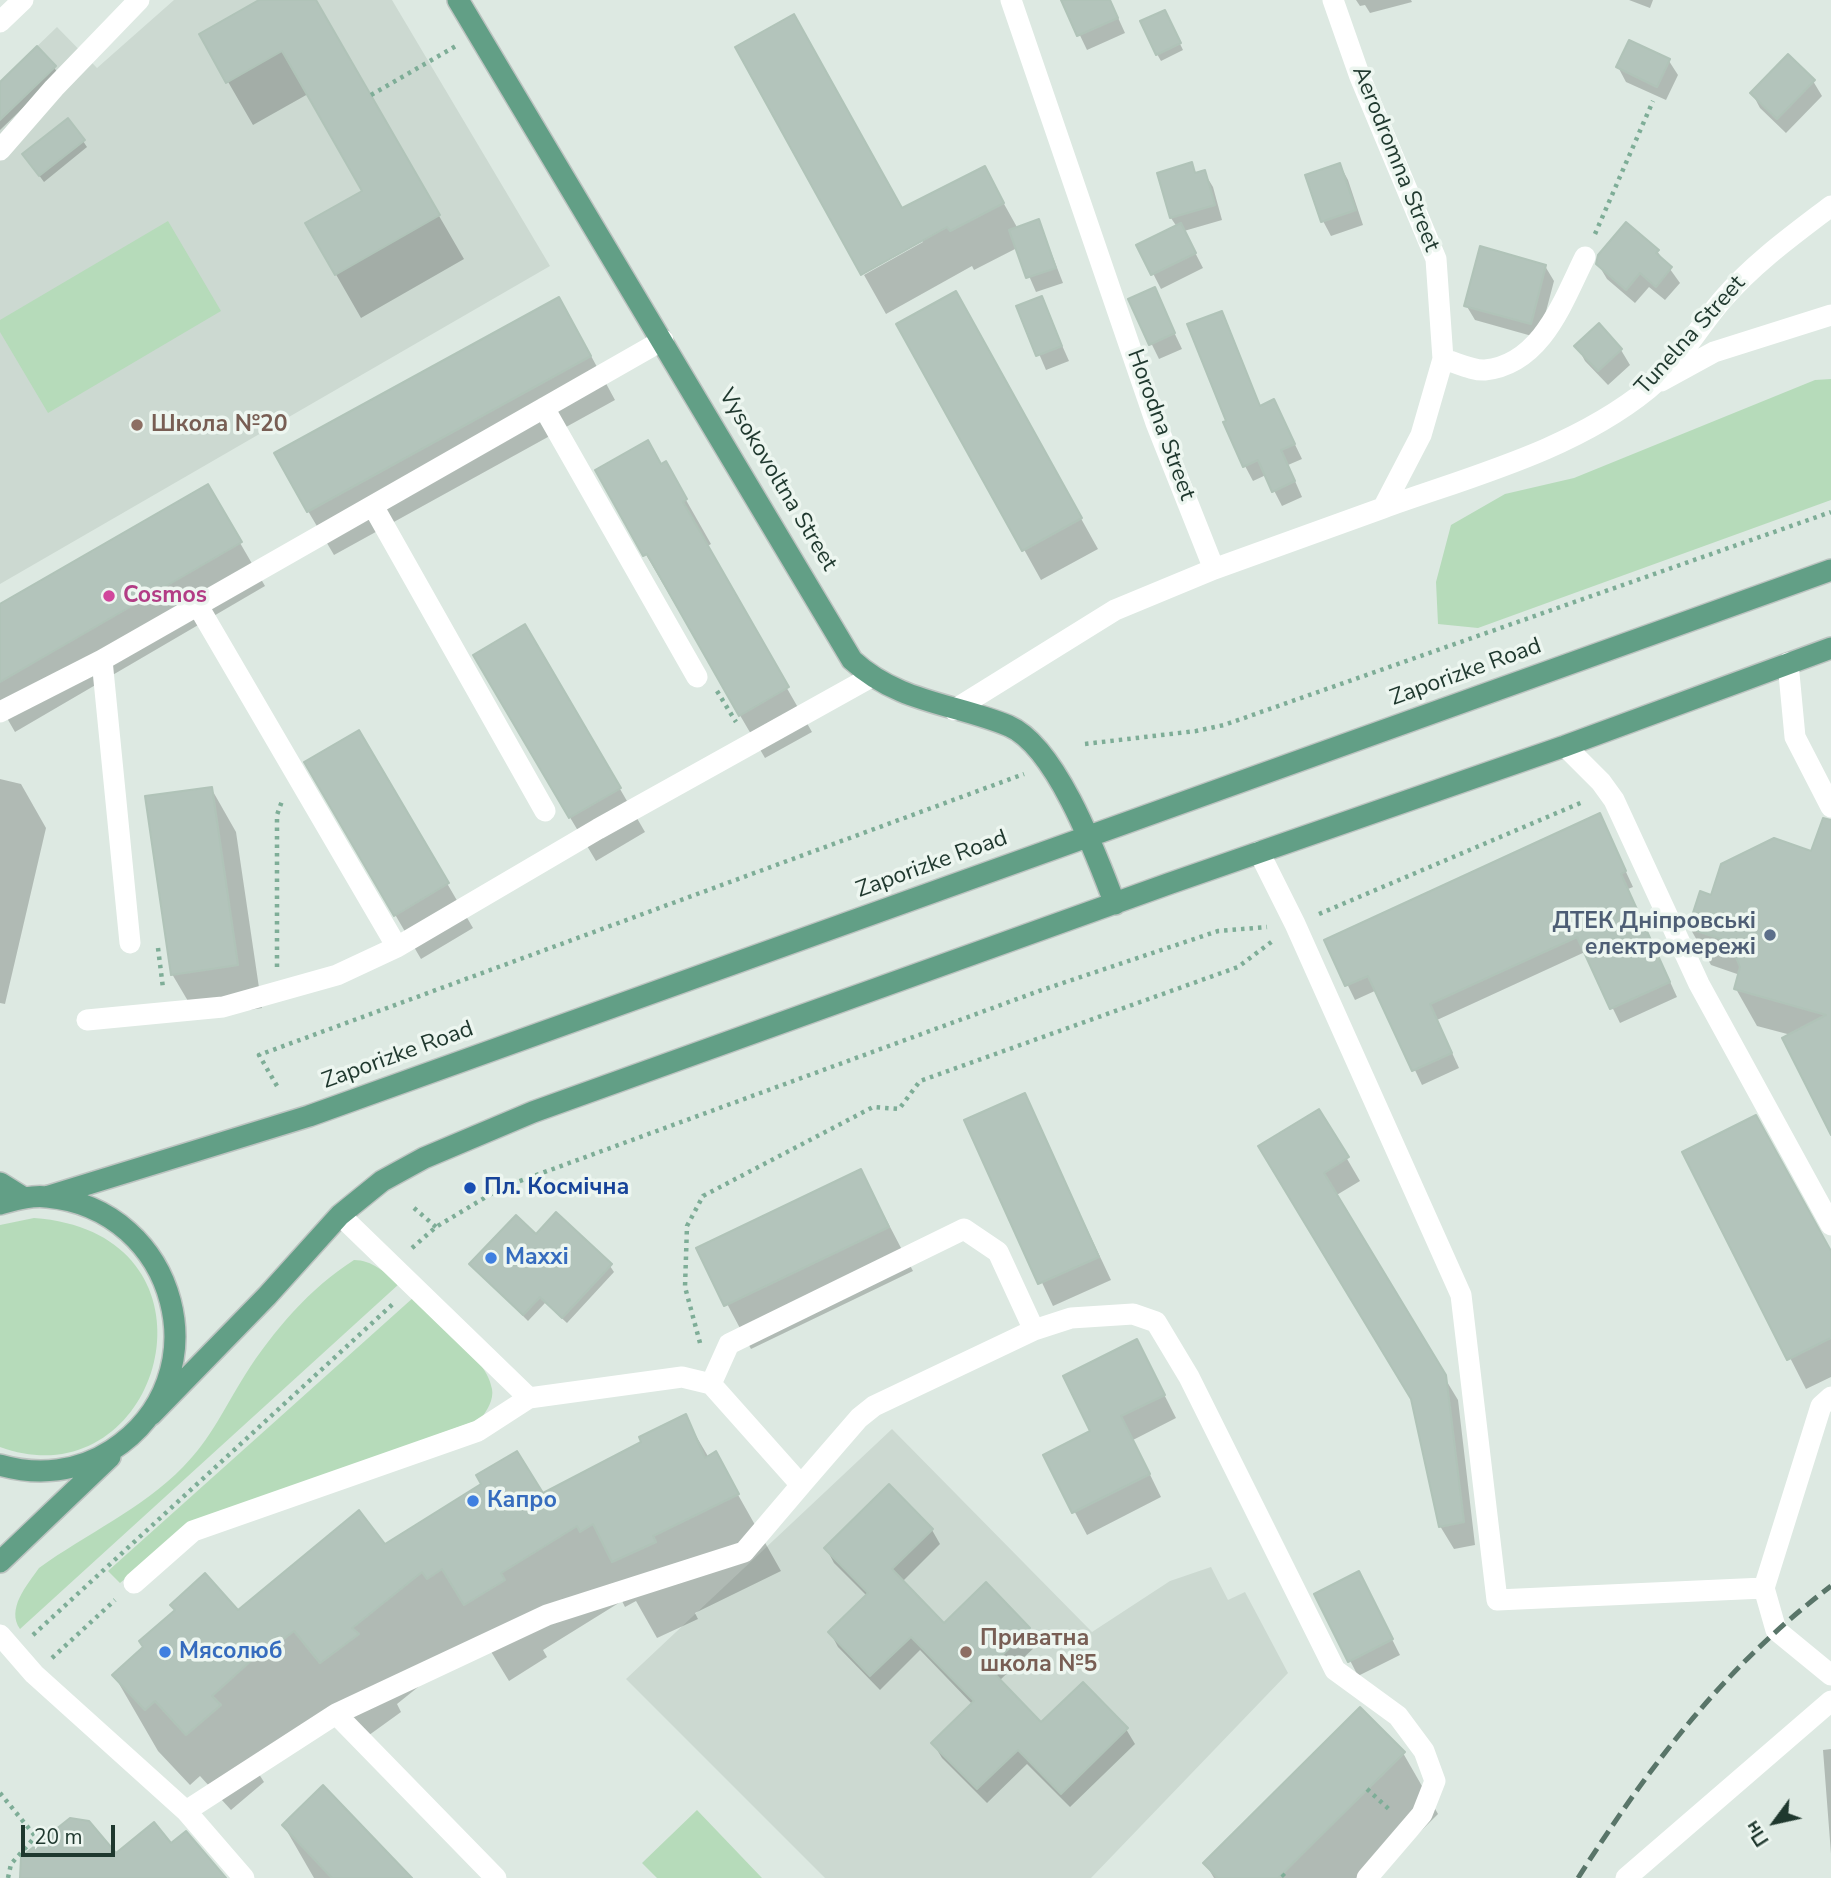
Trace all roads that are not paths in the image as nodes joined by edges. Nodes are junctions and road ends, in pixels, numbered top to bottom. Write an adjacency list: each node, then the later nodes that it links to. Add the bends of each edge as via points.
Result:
1 (23, 0): 6 (street)
2 (138, 0): 7 (street)
3 (458, 0): 11 (main road, Vysokovoltna Street)
4 (1012, 0): 17 (street, Horodna Street, via 1156,423)
5 (1333, 0): 12 (street, Aerodromna Street, via 1436,260)
6 (0, 22)
7 (0, 150)
8 (1831, 206): 13 (street, Tunelna Street, via 1771,251 1724,297)
9 (1585, 257): 12 (street, via 1550,326 1522,358 1483,371)
10 (1831, 315): 13 (street, via 1714,352)
11 (663, 340): 14 (street); 24 (main road, Vysokovoltna Street, via 852,660)
12 (1443, 359): 16 (street, Aerodromna Street, via 1421,435)
13 (1651, 386): 16 (street, Tunelna Street, via 1611,417 1541,450)
14 (544, 408): 15 (street); 23 (street)
15 (373, 506): 19 (street); 29 (street)
16 (1383, 509): 17 (street)
17 (1214, 569): 25 (street, via 1115,610)
18 (1831, 570): 30 (main road, Zaporizke Road)
19 (198, 606): 21 (street); 34 (street)
20 (1831, 648): 22 (main road)
21 (102, 660): 26 (street); 33 (street)
22 (1788, 663): 27 (main road); 28 (street, via 1795,737)
23 (697, 677)
24 (871, 677): 25 (main road, Vysokovoltna Street, via 893,690); 34 (street)
25 (954, 710): 30 (main road, Vysokovoltna Street, via 1012,727 1041,754)
26 (0, 712)
27 (1564, 746): 31 (main road); 41 (street, via 1614,800 1699,984)
28 (1831, 807)
29 (545, 811)
30 (1088, 835): 32 (main road, Vysokovoltna Street); 37 (main road, Zaporizke Road, via 309,1116)
31 (1259, 852): 32 (main road); 52 (street, via 1461,1296 1497,1600)
32 (1115, 904): 40 (main road, via 533,1112 424,1158 382,1181)
33 (130, 943)
34 (397, 947): 35 (street, via 337,975 223,1007)
35 (87, 1020)
36 (0, 1183): 38 (main road)
37 (46, 1197): 38 (main road); 46 (main road, via 88,1206 126,1227 154,1260 172,1299 176,1342 167,1384)
38 (23, 1198): 39 (main road)
39 (0, 1204)
40 (340, 1215): 45 (street); 46 (main road)
41 (1831, 1225)
42 (1034, 1330): 43 (street, via 998,1252 964,1229 729,1344); 49 (street, via 874,1406); 60 (street, via 1071,1318 1124,1314 1156,1322 1189,1377 1335,1670 1398,1716 1424,1751 1435,1781 1422,1814)
43 (711, 1384): 45 (street, via 682,1377); 49 (street)
44 (1831, 1397): 52 (street, via 1821,1406)
45 (529, 1398): 51 (street, via 478,1432 193,1531)
46 (151, 1415): 47 (main road)
47 (128, 1440): 48 (main road, via 99,1458 61,1471 20,1471); 50 (main road)
48 (0, 1465)
49 (801, 1485): 56 (street, via 744,1552 547,1615)
50 (0, 1562)
51 (134, 1583)
52 (1765, 1588): 54 (street, via 1776,1630)
53 (0, 1635): 57 (street, via 34,1674)
54 (1831, 1675)
55 (1831, 1701): 61 (street)
56 (336, 1714): 57 (street); 59 (street)
57 (186, 1811): 58 (street)
58 (244, 1878)
59 (496, 1878)
60 (1367, 1878)
61 (1626, 1878)

